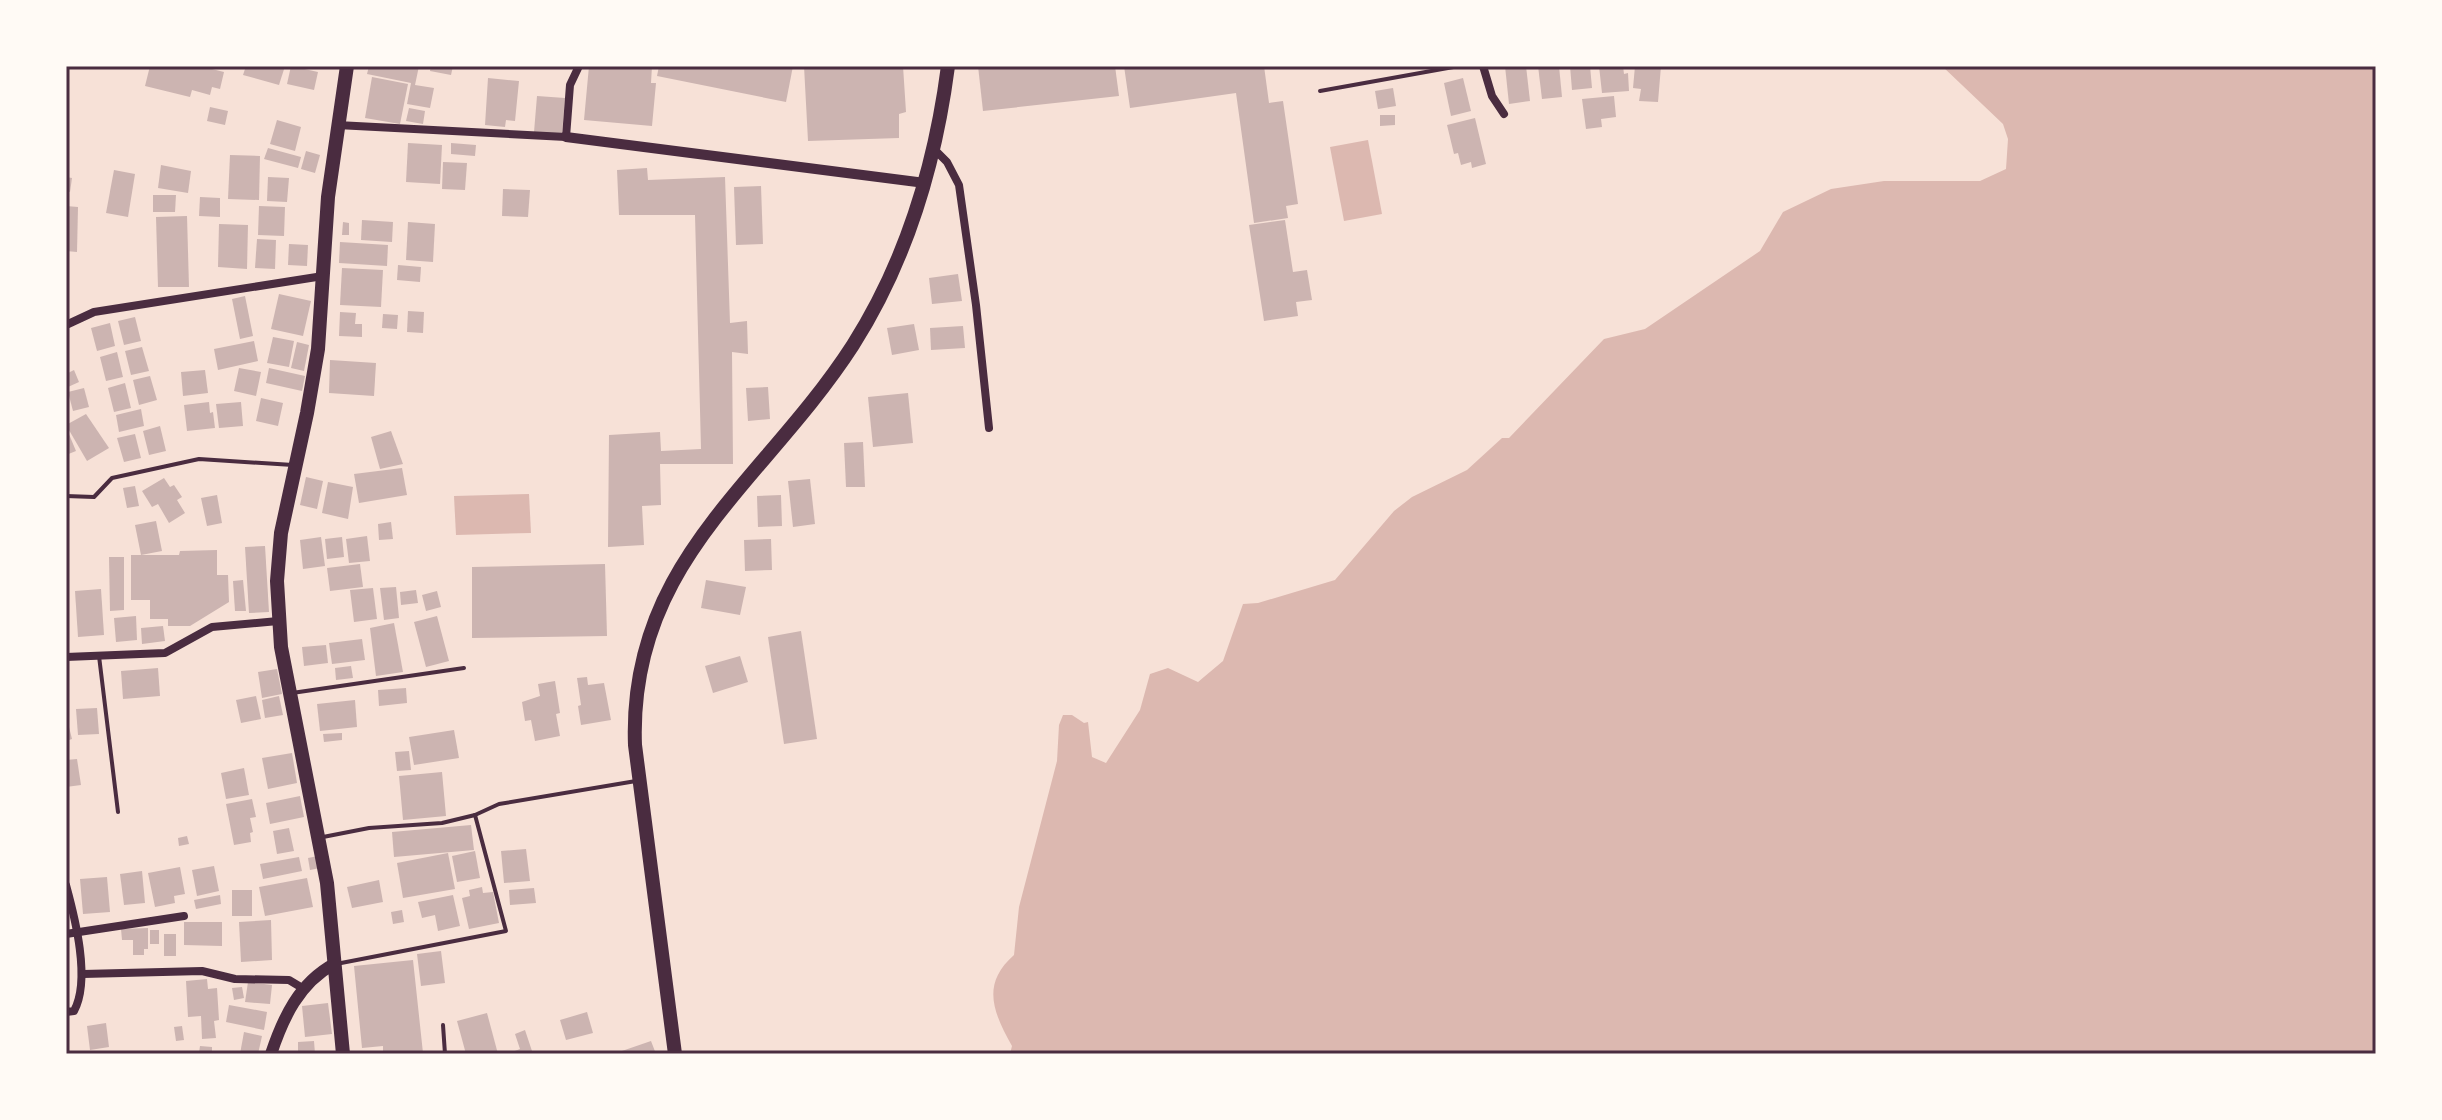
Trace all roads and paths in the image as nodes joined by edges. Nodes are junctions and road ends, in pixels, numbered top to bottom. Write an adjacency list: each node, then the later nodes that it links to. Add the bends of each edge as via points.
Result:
1 (579, 66): 9 (street, via 570,85)
2 (948, 66): 10 (main road)
3 (1459, 66): 6 (lane)
4 (1483, 66): 7 (street)
5 (343, 67): 8 (main road)
6 (1320, 91)
7 (1504, 114)
8 (337, 125): 9 (street); 12 (main road)
9 (566, 137): 11 (street)
10 (934, 149): 11 (main road); 14 (street, via 959,185)
11 (925, 183): 22 (main road, via 897,263 851,348 699,539 663,598 638,681)
12 (323, 276): 13 (street, via 94,312); 15 (main road, via 318,349)
13 (66, 325)
14 (989, 428)
15 (295, 466): 16 (lane, via 199,459 112,478 94,497); 17 (main road, via 278,558)
16 (66, 496)
17 (278, 621): 18 (street, via 212,627 165,653); 21 (main road)
18 (99, 656): 19 (street); 23 (lane)
19 (66, 657)
20 (464, 668): 21 (lane)
21 (290, 693): 25 (main road)
22 (638, 780): 24 (lane, via 499,804); 37 (main road)
23 (118, 812)
24 (475, 815): 25 (lane); 29 (lane, via 506,931)
25 (320, 837): 29 (main road)
26 (66, 885): 28 (street)
27 (184, 916): 28 (street)
28 (71, 933): 30 (street)
29 (334, 964): 31 (main road); 35 (main road)
30 (83, 974): 31 (street, via 202,971 235,979 289,980); 32 (street, via 81,998 74,1011)
31 (304, 989): 34 (main road, via 288,1011)
32 (66, 1012)
33 (443, 1025): 36 (lane)
34 (271, 1054)
35 (343, 1054)
36 (445, 1054)
37 (675, 1054)

